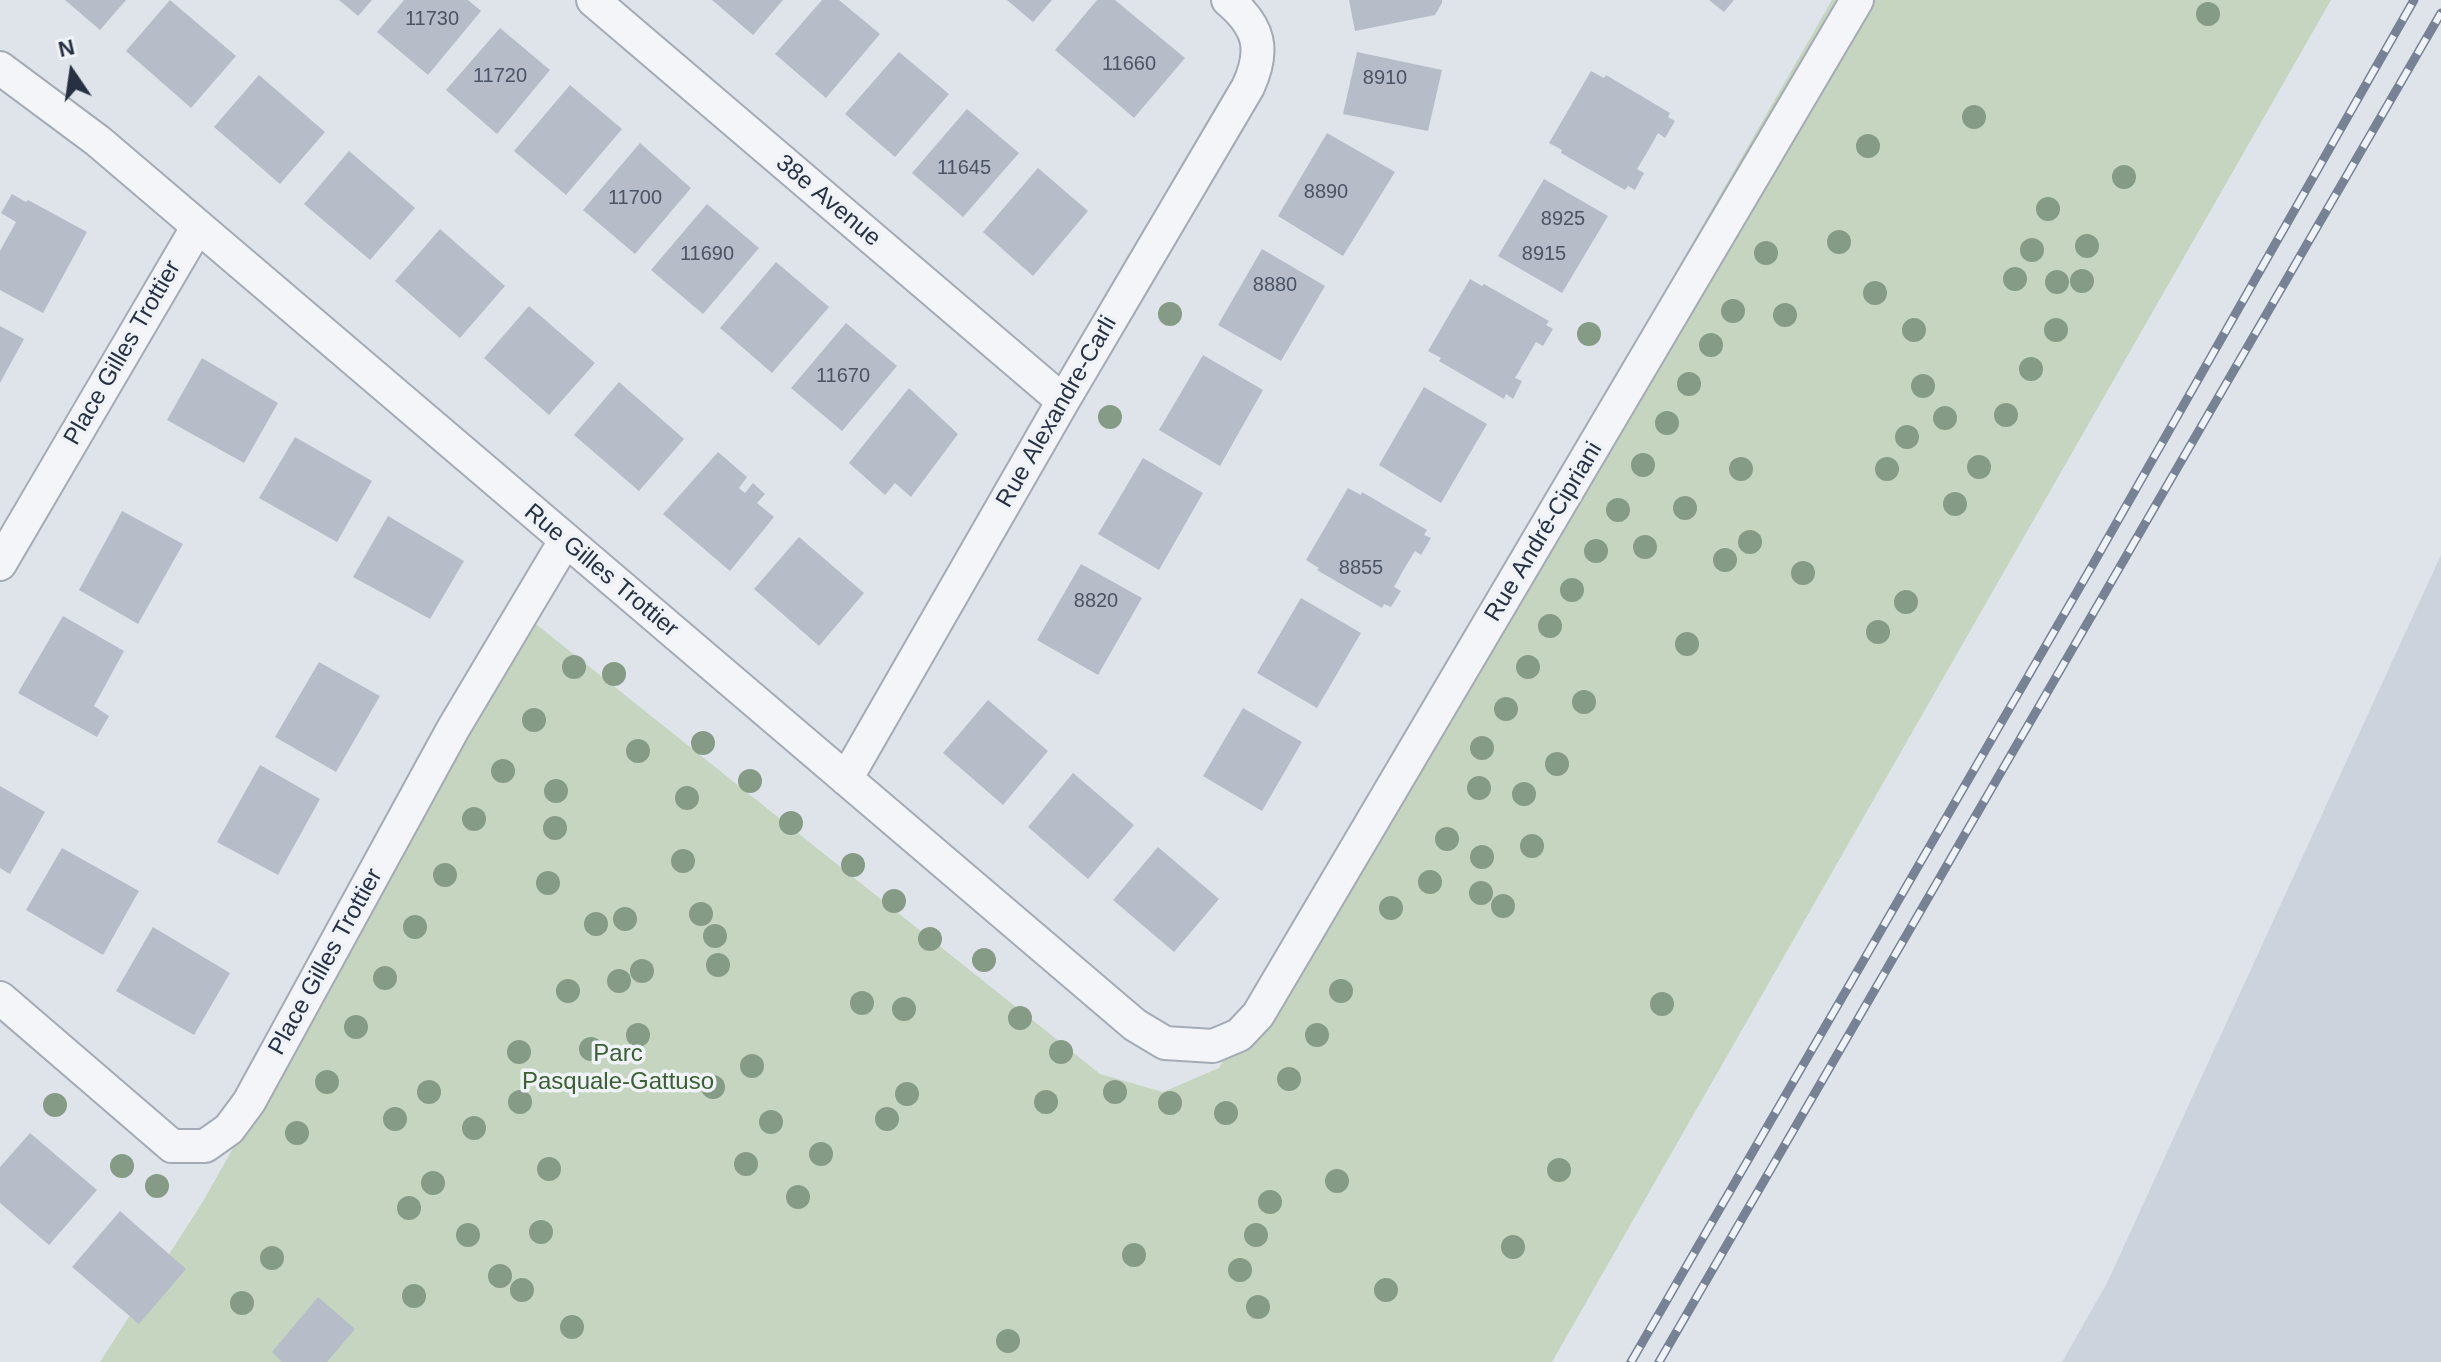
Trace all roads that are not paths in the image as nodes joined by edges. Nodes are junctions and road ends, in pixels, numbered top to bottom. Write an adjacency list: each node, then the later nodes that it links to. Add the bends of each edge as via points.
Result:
1 (593, 0): 6 (street, 38e Avenue)
2 (1228, 0): 6 (street, Rue Alexandre-Carli, via 1249,22 1258,43 1258,65)
3 (1857, 0): 11 (street, Rue André-Cipriani, via 1258,1015 1239,1035)
4 (0, 68): 5 (street, Rue Gilles Trottier, via 98,141)
5 (198, 226): 7 (street, Rue Gilles Trottier); 8 (street, Place Gilles Trottier)
6 (1063, 401): 9 (street, Rue Alexandre-Carli)
7 (565, 541): 9 (street, Rue Gilles Trottier); 10 (street, Place Gilles Trottier, via 229,1129 205,1146 172,1146)
8 (0, 564)
9 (846, 779): 11 (street, Rue Gilles Trottier, via 1135,1025 1165,1043)
10 (0, 998)
11 (1213, 1046)

